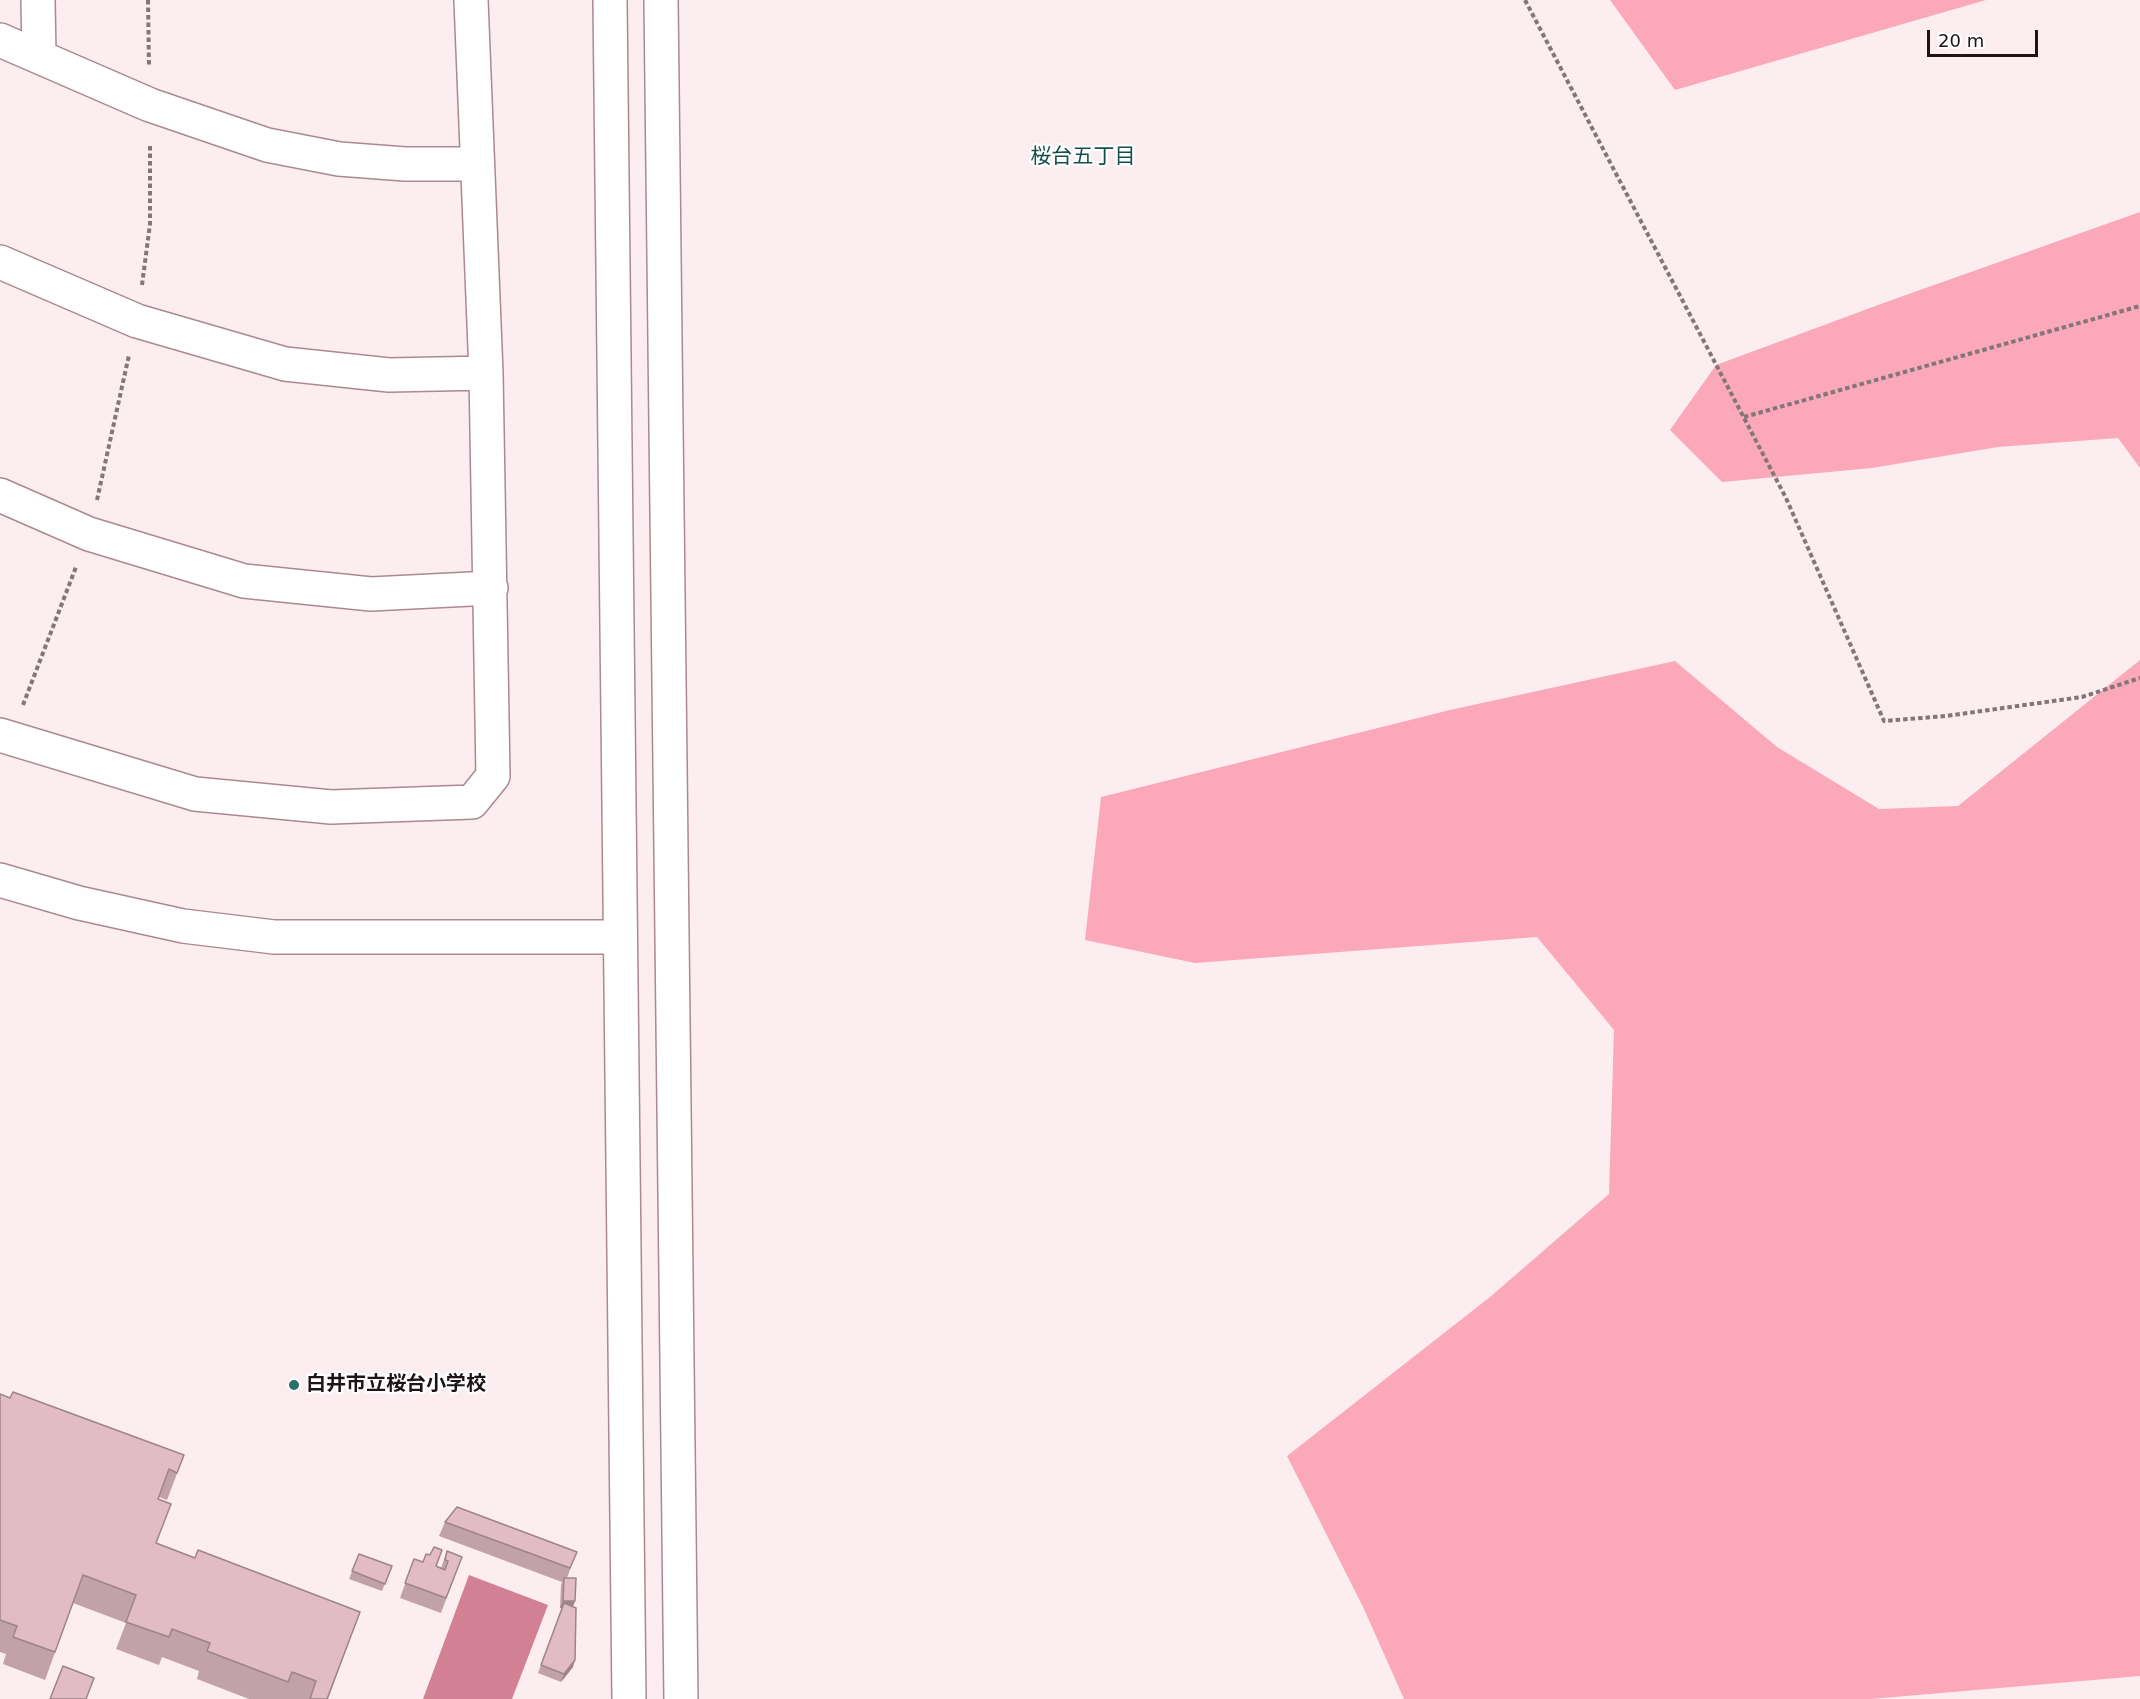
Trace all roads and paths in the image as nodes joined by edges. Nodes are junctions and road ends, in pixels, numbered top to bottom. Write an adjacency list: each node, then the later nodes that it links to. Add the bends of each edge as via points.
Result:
1 (38, 0): 8 (street)
2 (148, 0): 9 (path)
3 (471, 0): 10 (street)
4 (610, 0): 22 (street)
5 (661, 0): 24 (street)
6 (1525, 0): 15 (path)
7 (0, 40): 8 (street)
8 (39, 56): 9 (street)
9 (150, 105): 10 (street, via 267,145 339,159); 13 (path, via 150,224)
10 (477, 164): 14 (street)
11 (0, 262): 13 (street)
12 (2140, 306): 15 (path)
13 (137, 321): 14 (street, via 285,364 389,375); 17 (path)
14 (486, 373): 18 (street)
15 (1744, 417): 19 (path, via 1786,498 1884,721 2082,697)
16 (0, 495): 17 (street)
17 (89, 534): 18 (street, via 244,581 371,594); 20 (path)
18 (491, 588): 20 (street, via 493,776 472,802 331,807 195,794)
19 (2140, 678)
20 (5, 738)
21 (0, 880): 22 (street, via 183,926 274,937)
22 (620, 937): 23 (street)
23 (629, 1699)
24 (681, 1699)

